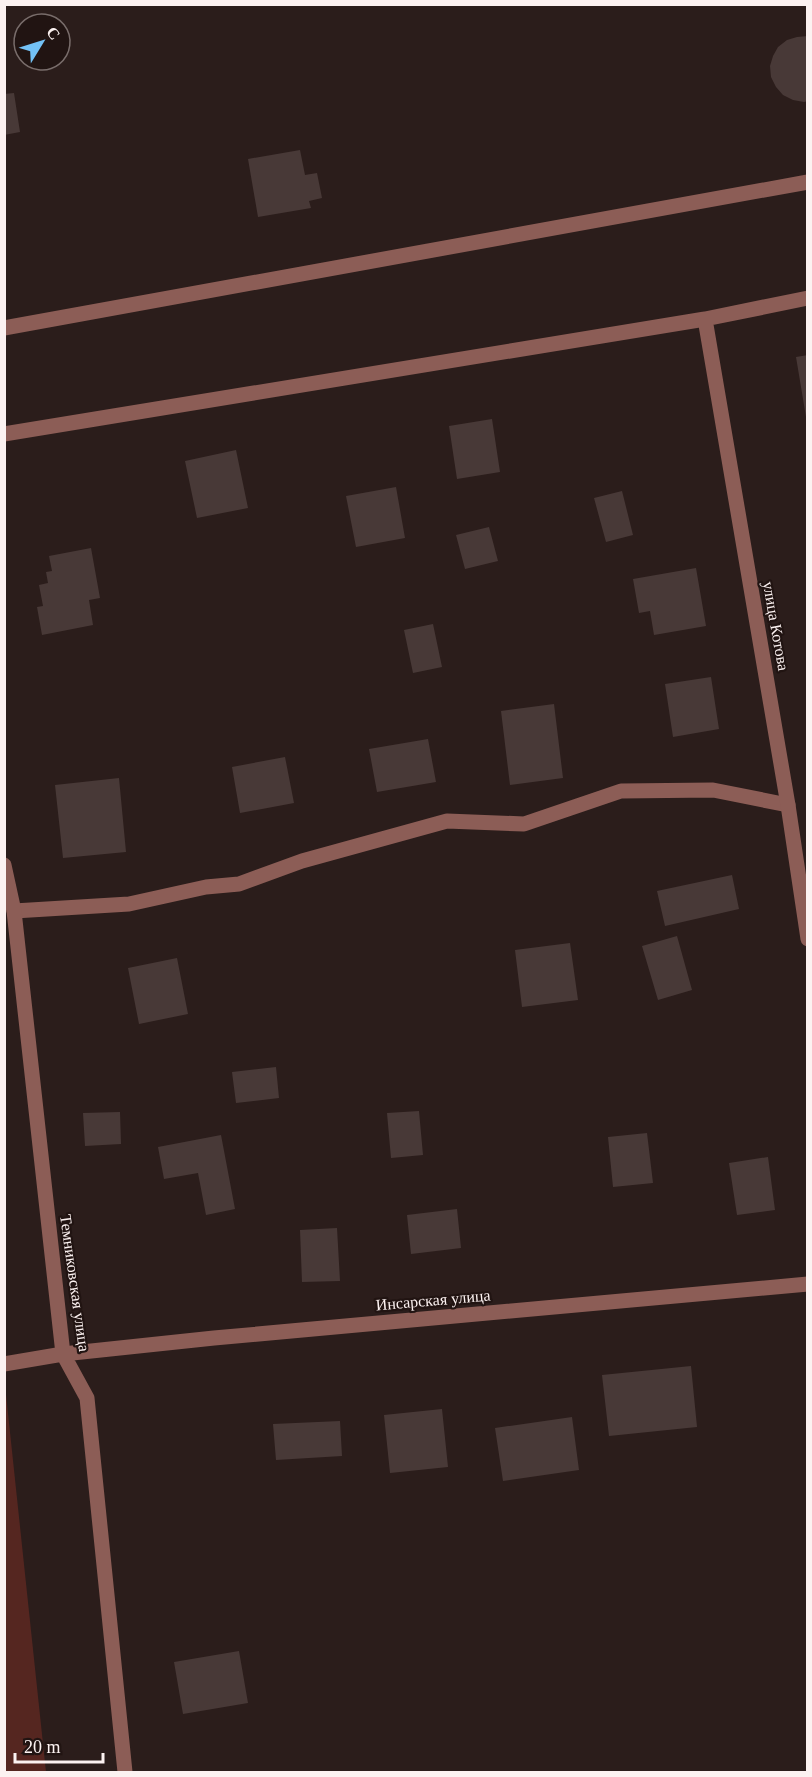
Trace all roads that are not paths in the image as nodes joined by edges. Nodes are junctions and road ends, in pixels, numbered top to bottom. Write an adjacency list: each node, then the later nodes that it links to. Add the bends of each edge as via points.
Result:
1 (807, 182): 4 (street)
2 (807, 298): 3 (street)
3 (705, 319): 5 (street); 6 (street, улица Котова)
4 (4, 328)
5 (4, 434)
6 (788, 805): 8 (street, via 713,790 621,791 524,824 447,821 302,861 239,884 129,904); 9 (street, улица Котова)
7 (4, 865): 8 (street, Темниковская улица)
8 (14, 911): 11 (street, Темниковская улица)
9 (807, 939)
10 (807, 1284): 11 (street, Инсарская улица)
11 (63, 1354): 12 (street, Инсарская улица); 13 (street, Темниковская улица, via 87,1398)
12 (4, 1364)
13 (125, 1773)

